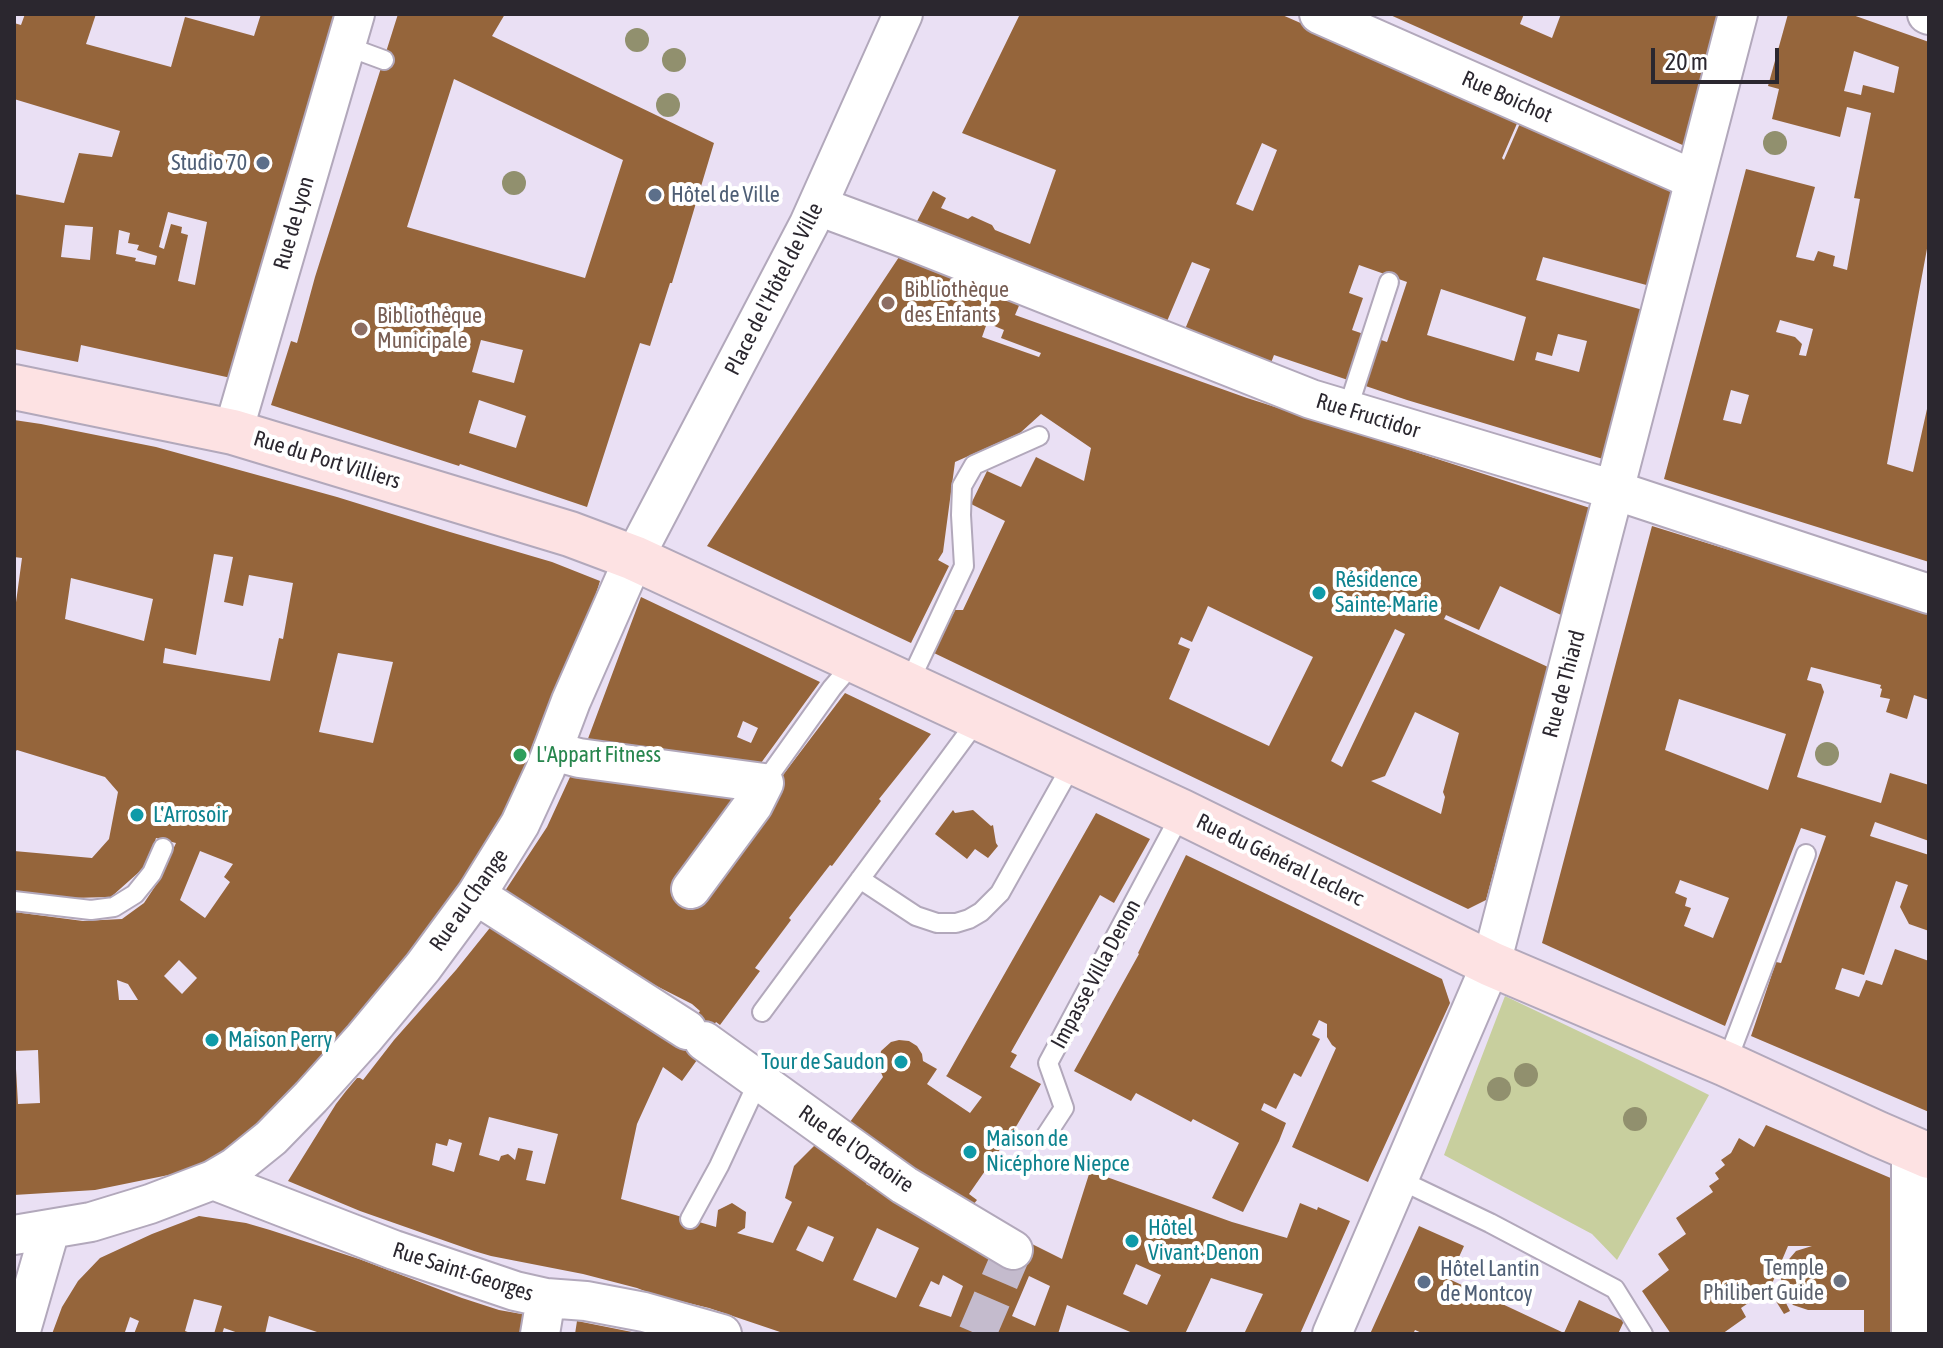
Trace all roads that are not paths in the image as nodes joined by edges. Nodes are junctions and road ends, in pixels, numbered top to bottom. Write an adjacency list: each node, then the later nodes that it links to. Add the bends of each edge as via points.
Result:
1 (903, 14): 7 (street, Place de l'Hôtel de Ville)
2 (1319, 14): 6 (street, Rue Boichot)
3 (1738, 14): 6 (street, Rue de Thiard)
4 (350, 30): 5 (lane); 11 (street, Rue de Lyon)
5 (384, 60)
6 (1694, 182): 13 (street, Rue de Thiard)
7 (818, 206): 10 (street, Rue Fructidor); 14 (street, Place de l'Hôtel de Ville)
8 (1389, 282): 10 (lane)
9 (14, 387): 11 (main road, Rue du Port Villiers)
10 (1347, 411): 13 (street, Rue Fructidor)
11 (233, 432): 14 (main road, Rue du Port Villiers)
12 (1039, 436): 17 (lane, via 974,465 962,486 964,566)
13 (1614, 490): 15 (street, Rue Fructidor); 29 (street, Rue de Thiard)
14 (634, 558): 16 (main road, Rue du Général Leclerc); 19 (street, Rue au Change)
15 (1929, 594)
16 (856, 660): 17 (main road, Rue du Général Leclerc); 21 (lane)
17 (908, 685): 18 (main road, Rue du Général Leclerc)
18 (979, 718): 20 (main road, Rue du Général Leclerc); 25 (lane)
19 (553, 751): 21 (street); 27 (street, Rue au Change, via 520,824)
20 (1074, 761): 22 (main road, Rue du Général Leclerc); 25 (lane, via 1000,893 969,919 937,923 916,916)
21 (764, 783): 26 (street)
22 (1182, 812): 29 (main road, Rue du Général Leclerc); 33 (lane, Impasse Villa Denon, via 1048,1063 1064,1108)
23 (163, 848): 28 (lane, via 135,894 114,907 91,910)
24 (1806, 854): 31 (lane)
25 (860, 879): 30 (lane)
26 (691, 889)
27 (476, 895): 32 (street, Rue de l'Oratoire); 36 (street, Rue au Change, via 423,967 311,1097 271,1138)
28 (14, 901)
29 (1491, 964): 31 (main road, Rue du Général Leclerc); 35 (street, Rue de Thiard)
30 (762, 1012)
31 (1726, 1064): 34 (main road, Rue du Général Leclerc)
32 (763, 1082): 37 (lane); 39 (street, Rue de l'Oratoire, via 904,1185)
33 (1045, 1137)
34 (1920, 1152): 45 (street)
35 (1398, 1179): 43 (street, Rue de Thiard); 44 (lane, via 1615,1289)
36 (213, 1180): 38 (street, Rue au Change, via 91,1222); 40 (street, Rue Saint-Georges, via 515,1291)
37 (690, 1219)
38 (32, 1232): 41 (street)
39 (1013, 1250)
40 (543, 1316): 42 (street, Rue Saint-Georges, via 586,1301)
41 (20, 1334)
42 (722, 1334)
43 (1332, 1334)
44 (1643, 1334)
45 (1911, 1334)

